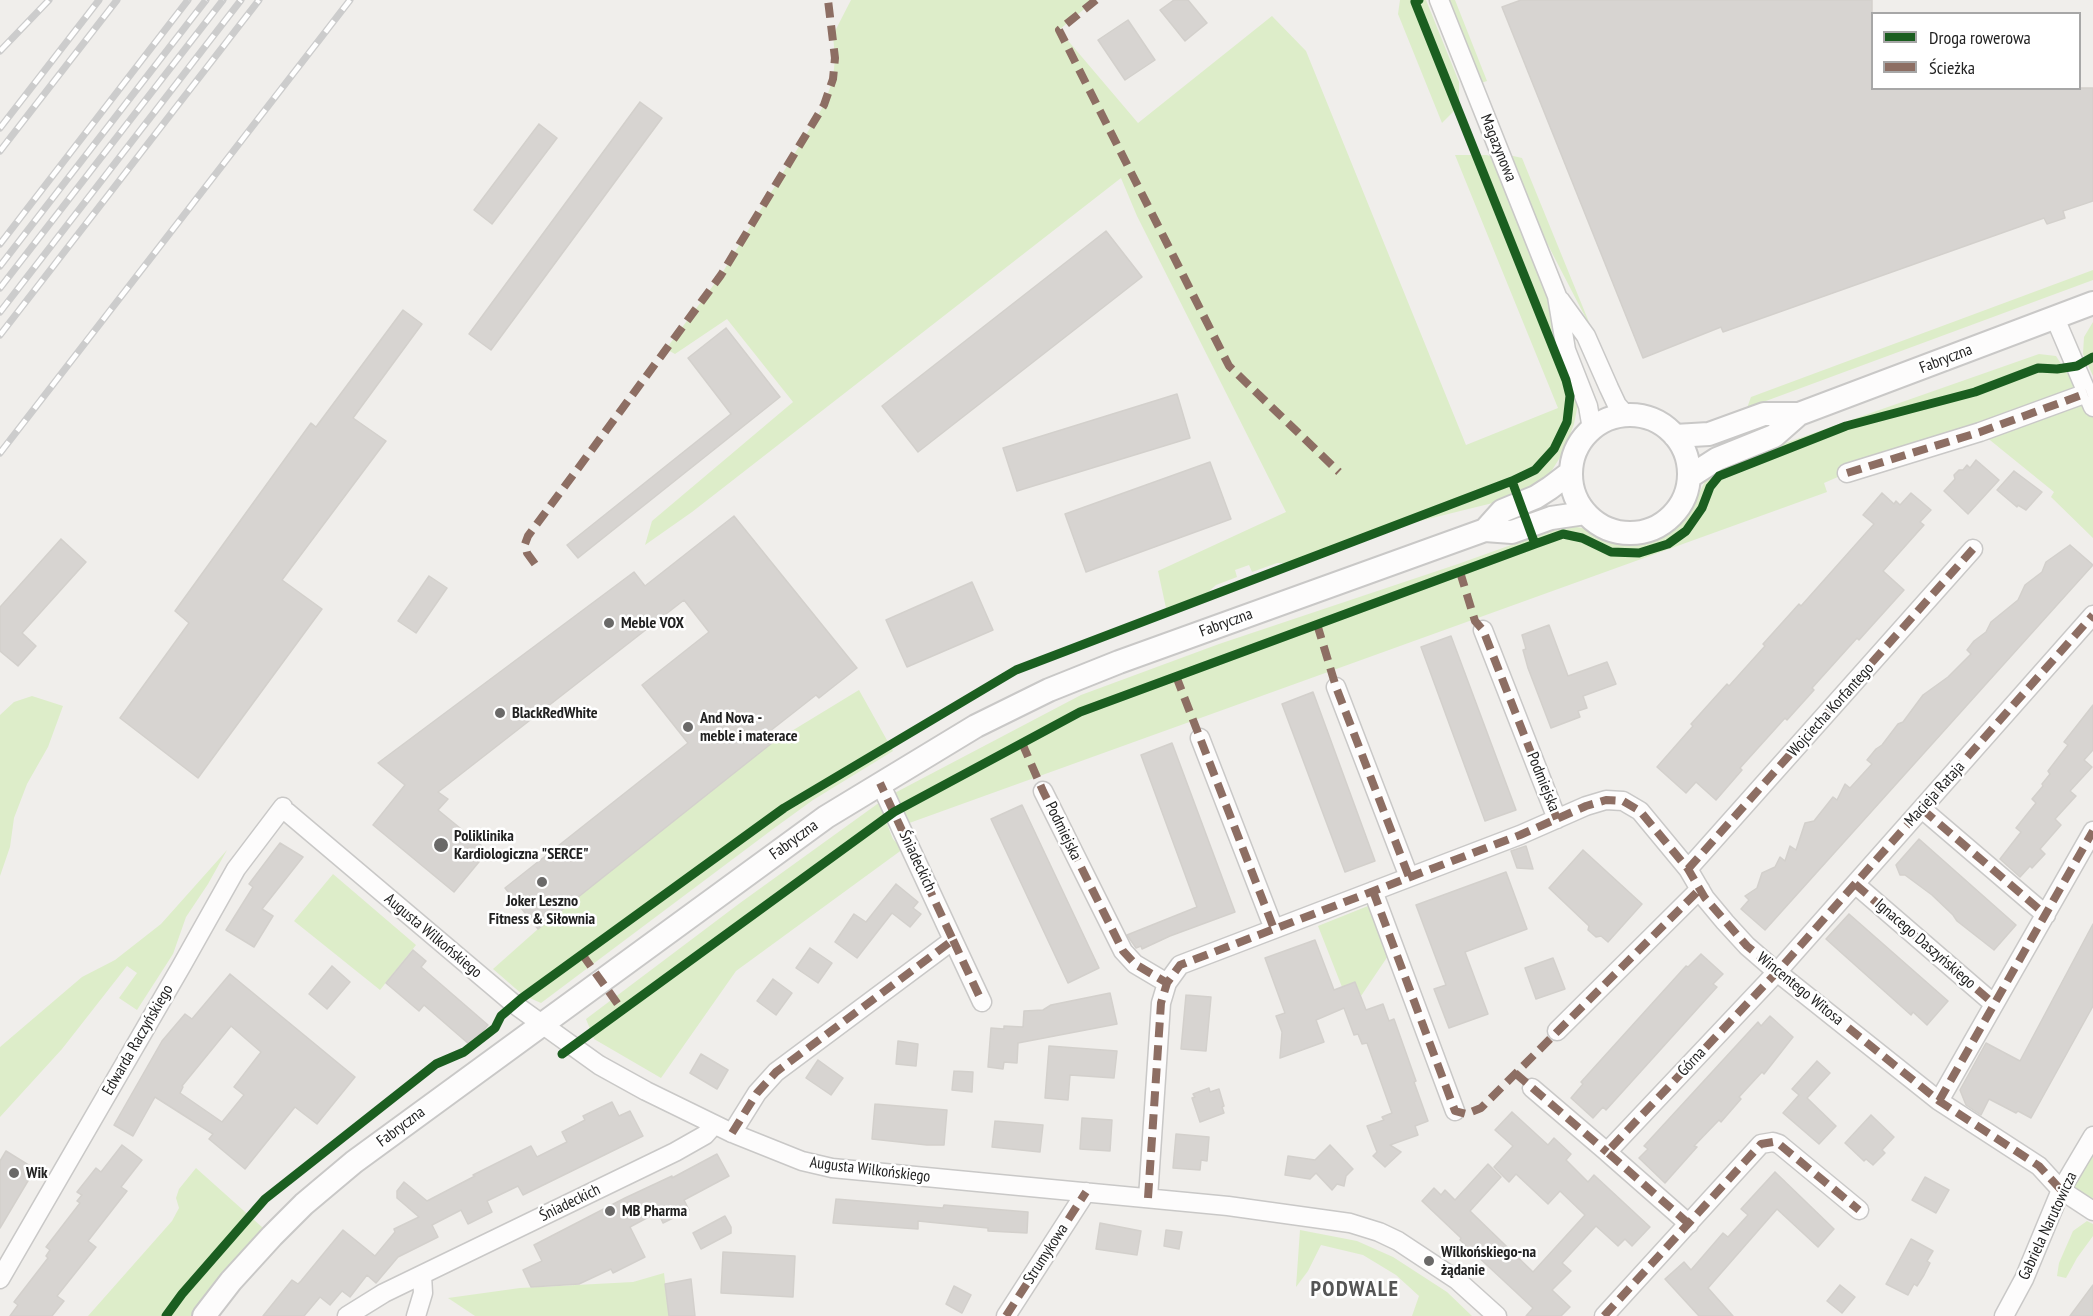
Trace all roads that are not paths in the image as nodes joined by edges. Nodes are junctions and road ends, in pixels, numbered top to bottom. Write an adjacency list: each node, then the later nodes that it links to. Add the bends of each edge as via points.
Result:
1 (1439, 0): 2 (street, Magazynowa)
2 (1557, 296): 7 (street, Magazynowa, via 1586,336 1613,397); 8 (street, Magazynowa, via 1566,350 1588,406)
3 (2093, 303): 4 (street, Fabryczna)
4 (2055, 318): 5 (street); 6 (street, Fabryczna)
5 (2090, 400): 11 (street)
6 (1799, 414): 9 (street, Fabryczna, via 1764,414 1709,434); 12 (street, Fabryczna, via 1774,436 1717,459)
7 (1626, 415): 8 (street); 9 (street, via 1653,420)
8 (1592, 429): 10 (street, via 1577,448)
9 (1675, 436): 12 (street, via 1686,456)
10 (1570, 472): 13 (street, via 1574,494); 14 (street, Fabryczna, via 1536,497 1502,511)
11 (1847, 473)
12 (1689, 477): 13 (street, via 1677,510 1649,530 1615,531)
13 (1585, 513): 14 (street, Fabryczna, via 1551,518 1512,532)
14 (1485, 530): 20 (street, Fabryczna, via 1049,690 976,726)
15 (1973, 549): 26 (street, Wojciecha Korfantego)
16 (2093, 615): 22 (street, Macieja Rataja)
17 (1483, 630): 24 (street, Podmiejska)
18 (1336, 687): 27 (street)
19 (1200, 738): 32 (street)
20 (880, 783): 33 (street, Śniadeckich); 38 (street, Fabryczna, via 826,817)
21 (1043, 790): 35 (street, Podmiejska, via 1123,951 1135,964)
22 (1922, 808): 28 (street, Macieja Rataja); 31 (street)
23 (285, 810): 38 (street, Augusta Wilkońskiego, via 482,978); 54 (street, Edwarda Raczyńskiego, via 236,869)
24 (1557, 819): 26 (street, Wincentego Witosa, via 1606,800 1623,801 1640,811); 27 (street, Podmiejska)
25 (2093, 831): 31 (street)
26 (1688, 869): 29 (street, Wincentego Witosa)
27 (1409, 877): 30 (street, Podmiejska)
28 (1855, 884): 34 (street, Macieja Rataja); 37 (street, Ignacego Daszyńskiego)
29 (1700, 889): 34 (street, Wincentego Witosa, via 1747,946); 39 (street)
30 (1373, 891): 32 (street, Podmiejska); 42 (street)
31 (2046, 915): 37 (street)
32 (1274, 928): 35 (street, Podmiejska, via 1180,965)
33 (953, 940): 36 (street, Śniadeckich); 44 (street, via 776,1072 761,1087)
34 (1777, 972): 41 (street, Wincentego Witosa); 46 (street, Górna)
35 (1167, 983): 49 (street, via 1161,1003)
36 (982, 1002)
37 (1994, 1004): 41 (street)
38 (542, 1024): 43 (street, Augusta Wilkońskiego, via 599,1065); 55 (street, Fabryczna, via 354,1162 304,1204 231,1281)
39 (1557, 1031)
40 (1532, 1088): 46 (street)
41 (1939, 1101): 47 (street, Wincentego Witosa, via 2039,1166)
42 (1455, 1111)
43 (714, 1125): 44 (street, Augusta Wilkońskiego); 53 (street, Śniadeckich, via 705,1135 675,1152)
44 (732, 1133): 48 (street, Augusta Wilkońskiego, via 802,1161 832,1168)
45 (2093, 1136): 47 (street, Gabriela Narutowicza)
46 (1607, 1152): 52 (street)
47 (2061, 1190): 50 (street, Wincentego Witosa); 61 (street, Gabriela Narutowicza, via 2024,1280)
48 (1086, 1192): 49 (street, Augusta Wilkońskiego); 58 (street, Strumykowa)
49 (1148, 1198): 59 (street, Augusta Wilkońskiego, via 1310,1217 1379,1232 1457,1280)
50 (2088, 1205)
51 (1859, 1210): 52 (street, via 1779,1144 1767,1142 1756,1148)
52 (1689, 1224): 60 (street)
53 (422, 1275): 56 (street, Śniadeckich); 57 (street, via 423,1293)
54 (0, 1278)
55 (204, 1316)
56 (347, 1316)
57 (416, 1316)
58 (1006, 1316)
59 (1497, 1316)
60 (1604, 1316)
61 (2004, 1316)

